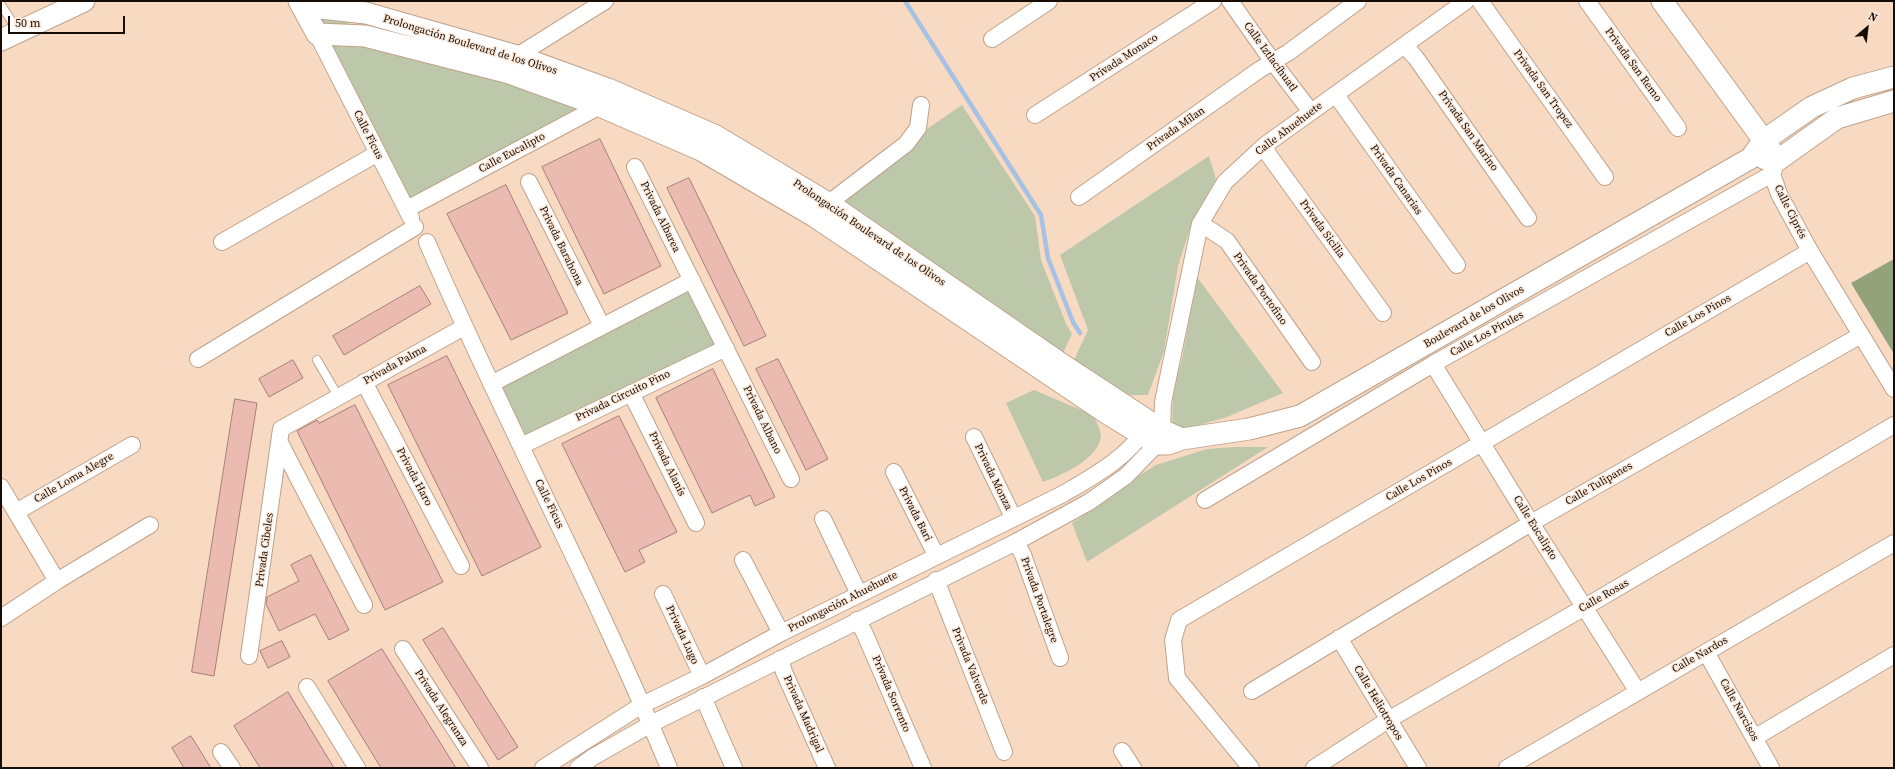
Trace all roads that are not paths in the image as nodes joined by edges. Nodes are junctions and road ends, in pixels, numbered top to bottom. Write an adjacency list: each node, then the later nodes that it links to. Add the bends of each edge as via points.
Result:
1 (84, 1): 14 (street)
2 (605, 1): 18 (street)
3 (1049, 1): 15 (street)
4 (1213, 1): 25 (street, Privada Monaco)
5 (1230, 1): 17 (street, Calle Iztlacíhuatl)
6 (1358, 1): 17 (street, Privada Milan)
7 (1466, 1): 16 (street, Calle Ahuehuete)
8 (1480, 1): 33 (street, Privada San Tropez)
9 (1587, 1): 26 (street, Privada San Remo)
10 (1662, 1): 27 (street, Calle Ciprés)
11 (301, 4): 13 (street); 18 (street, Prolongación Boulevard de los Olivos, via 366,13)
12 (1, 5): 14 (lane)
13 (317, 34): 18 (street, Prolongación Boulevard de los Olivos, via 365,36); 29 (street, Calle Ficus)
14 (10, 36)
15 (992, 39)
16 (1405, 46): 20 (street, Calle Ahuehuete); 38 (street, Privada San Marino)
17 (1273, 62): 24 (street, Calle Iztlacíhuatl); 35 (street, Privada Milan)
18 (512, 64): 21 (street, Prolongación Boulevard de los Olivos)
19 (1894, 77): 27 (street, Boulevard de los Olivos, via 1853,88 1812,107)
20 (1336, 94): 24 (street, Calle Ahuehuete); 43 (street, Privada Canarias)
21 (604, 97): 36 (street, Calle Eucalipto); 37 (street, Prolongación Boulevard de los Olivos, via 701,150)
22 (1894, 101): 32 (street, via 1837,118)
23 (920, 105): 37 (street, via 918,128 906,144)
24 (1311, 112): 28 (street, Calle Ahuehuete)
25 (1035, 115)
26 (1678, 128)
27 (1763, 141): 30 (street, Boulevard de los Olivos); 32 (street, Calle Ciprés)
28 (1265, 145): 39 (street, Calle Ahuehuete, via 1225,182); 45 (street, Privada Sicilia, via 1268,154)
29 (378, 153): 36 (street, Calle Ficus); 41 (street)
30 (1751, 158): 32 (street); 60 (street, Boulevard de los Olivos, via 1300,416 1249,429 1182,439 1168,444)
31 (635, 167): 44 (street, Privada Albarea)
32 (1775, 167): 42 (street, Calle Ciprés, via 1778,194); 53 (street, Calle Los Pirules)
33 (1605, 177)
34 (529, 182): 46 (street, Privada Barahona)
35 (1079, 196)
36 (407, 209): 40 (street, Calle Ficus)
37 (821, 210): 60 (street, Prolongación Boulevard de los Olivos, via 1106,412)
38 (1528, 218)
39 (1200, 224): 52 (street, Privada Portofino, via 1226,241); 60 (street, Calle Ahuehuete, via 1162,402)
40 (421, 235): 47 (street, Calle Ficus); 50 (street)
41 (222, 242)
42 (1810, 251): 48 (street, Calle Ciprés); 63 (street, Calle Los Pinos)
43 (1457, 265)
44 (688, 274): 46 (street); 49 (street, Privada Albarea)
45 (1383, 313)
46 (602, 326): 54 (street)
47 (464, 327): 54 (street, Calle Ficus); 55 (street, Privada Palma)
48 (1861, 335): 56 (street, Calle Ciprés); 74 (street, Calle Tulipanes)
49 (730, 355): 57 (street, Privada Circuito Pino); 67 (street, Privada Albano)
50 (198, 359)
51 (318, 360): 58 (lane)
52 (1312, 362)
53 (1433, 364): 63 (street, Calle Eucalipto); 69 (street, Calle Los Pirules)
54 (491, 384): 65 (street, Calle Ficus)
55 (366, 386): 58 (street, Privada Palma); 80 (street, Privada Haro)
56 (1894, 389)
57 (634, 399): 65 (street, Privada Circuito Pino); 73 (street, Privada Alanís)
58 (332, 400): 62 (street, Privada Cibeles, via 282,429)
59 (1894, 425): 86 (street, Calle Rosas)
60 (1153, 432): 71 (street, Prolongación Ahuehuete, via 1108,467 1063,494); 76 (street, Prolongación Ahuehuete, via 1126,476 1089,502)
61 (974, 437): 71 (street, Privada Monza)
62 (280, 443): 85 (street); 94 (street, Privada Cibeles)
63 (1481, 443): 74 (street, Calle Eucalipto); 121 (street, Calle Los Pinos, via 1179,620 1172,640 1177,678)
64 (132, 445): 70 (street, Calle Loma Alegre)
65 (521, 446): 102 (street, Calle Ficus, via 597,603)
66 (894, 472): 78 (street, Privada Bari)
67 (791, 479)
68 (3, 496): 70 (street)
69 (1205, 500)
70 (16, 512): 82 (street)
71 (1013, 517): 78 (street, Prolongación Ahuehuete)
72 (823, 519): 84 (street)
73 (696, 523)
74 (1531, 523): 86 (street, Calle Eucalipto); 90 (street, Calle Tulipanes)
75 (150, 525): 82 (street)
76 (1016, 542): 81 (street, Prolongación Ahuehuete); 95 (street, Privada Portalegre)
77 (1894, 543): 92 (street, Calle Nardos)
78 (936, 555): 84 (street, Prolongación Ahuehuete)
79 (743, 560): 89 (street)
80 (461, 566)
81 (936, 580): 88 (street, Prolongación Ahuehuete); 109 (street, Privada Valverde)
82 (57, 581): 87 (street)
83 (663, 594): 97 (street, Privada Lugo)
84 (859, 594): 89 (street, Prolongación Ahuehuete)
85 (364, 605)
86 (1585, 607): 100 (street, Calle Eucalipto); 103 (street, Calle Rosas)
87 (1, 618)
88 (857, 620): 96 (street, Prolongación Ahuehuete); 119 (street, Privada Sorrento)
89 (781, 633): 97 (street, Prolongación Ahuehuete)
90 (1339, 638): 99 (street, Calle Tulipanes); 103 (street, Calle Heliotropos)
91 (403, 649): 113 (street, Privada Alegranza)
92 (1706, 652): 100 (street, Calle Nardos); 105 (street, Calle Narcisos)
93 (1894, 655): 105 (street)
94 (249, 656)
95 (1060, 658)
96 (780, 659): 101 (street, Prolongación Ahuehuete); 118 (street, Privada Madrigal)
97 (702, 676): 102 (street, Prolongación Ahuehuete)
98 (307, 687): 112 (street)
99 (1252, 691)
100 (1638, 692): 124 (street, Calle Nardos)
101 (704, 697): 104 (street, Prolongación Ahuehuete); 117 (street)
102 (642, 705): 104 (street, Calle Ficus); 106 (street, Prolongación Ahuehuete)
103 (1388, 720): 122 (street, Calle Rosas); 123 (street, Calle Heliotropos)
104 (651, 724): 110 (street, Prolongación Ahuehuete); 116 (street, Calle Ficus)
105 (1754, 738): 125 (street, Calle Narcisos)
106 (586, 739): 110 (street); 114 (street, Prolongación Ahuehuete)
107 (1122, 751): 120 (street)
108 (221, 752): 111 (street)
109 (1004, 752)
110 (595, 762): 115 (street, Prolongación Ahuehuete)
111 (232, 768)
112 (357, 768)
113 (480, 768)
114 (542, 768)
115 (578, 768)
116 (669, 768)
117 (734, 768)
118 (827, 768)
119 (922, 768)
120 (1133, 768)
121 (1251, 768)
122 (1314, 768)
123 (1418, 768)
124 (1507, 768)
125 (1771, 768)

